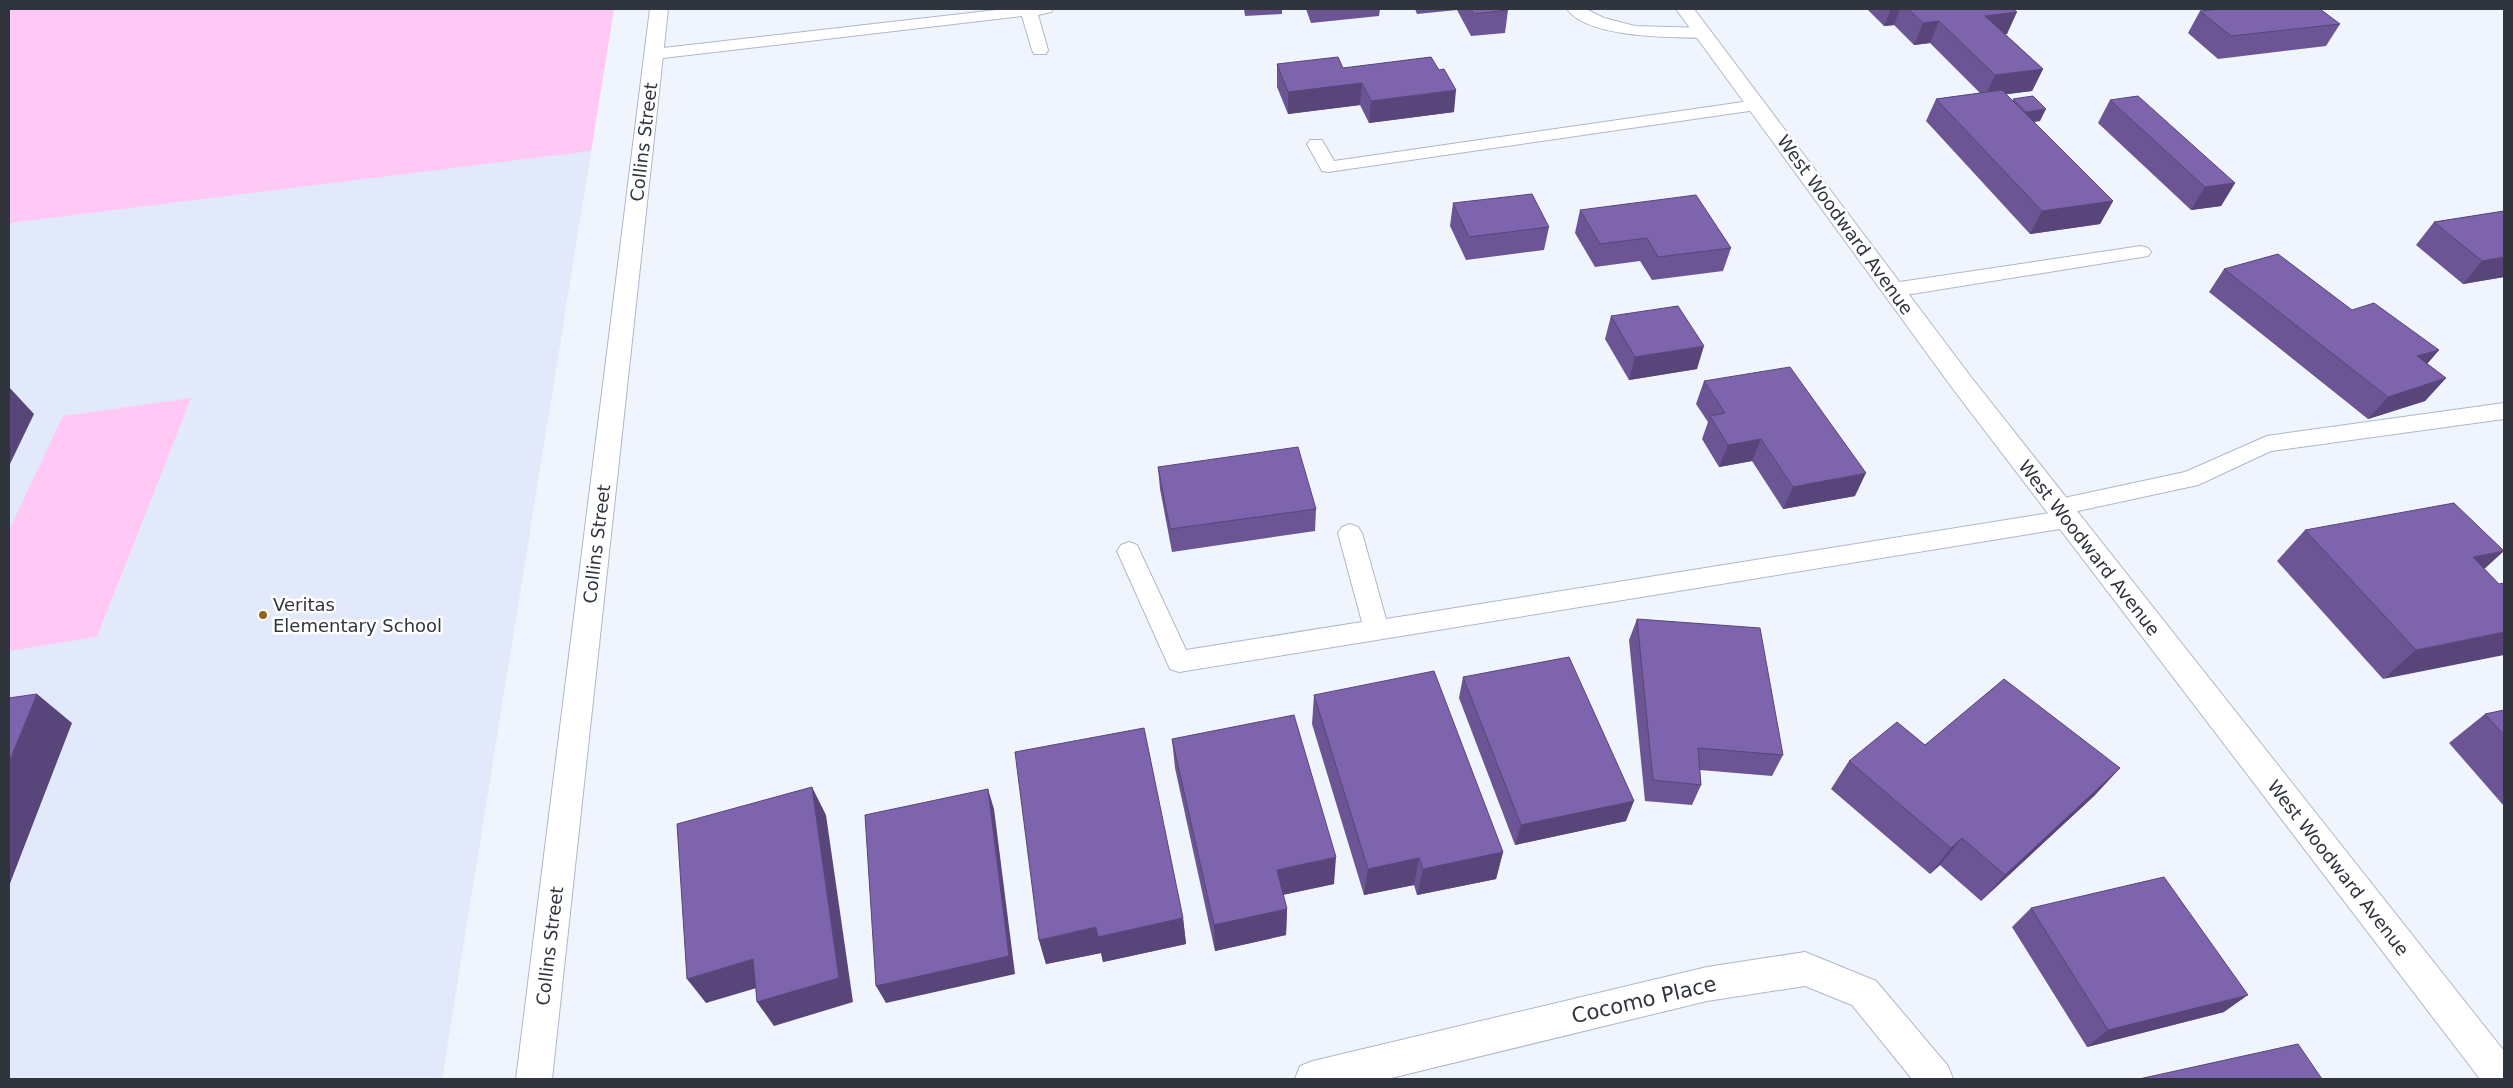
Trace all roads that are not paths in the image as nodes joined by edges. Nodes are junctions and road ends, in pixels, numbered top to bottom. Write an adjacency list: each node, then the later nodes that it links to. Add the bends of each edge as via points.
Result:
1 (659, 9): 7 (street, Collins Street)
2 (1575, 9): 5 (lane, via 1598,22 1635,31)
3 (1685, 9): 5 (street, West Woodward Avenue)
4 (1037, 10): 6 (lane); 7 (lane)
5 (1703, 34): 8 (street, West Woodward Avenue)
6 (1040, 50)
7 (654, 54): 17 (street, Collins Street)
8 (1756, 105): 9 (lane, via 1328,167); 11 (street, West Woodward Avenue)
9 (1316, 144)
10 (2141, 252): 11 (lane)
11 (1894, 290): 13 (street, West Woodward Avenue)
12 (2504, 411): 13 (lane, via 2268,444 2190,479)
13 (2062, 513): 16 (lane); 20 (street, West Woodward Avenue)
14 (1350, 533): 16 (lane)
15 (1129, 551): 16 (lane, via 1179,662)
16 (1377, 630)
17 (534, 1079)
18 (1313, 1079): 19 (street, Cocomo Place, via 1707,984 1805,969 1864,993)
19 (1935, 1079)
20 (2504, 1079)

